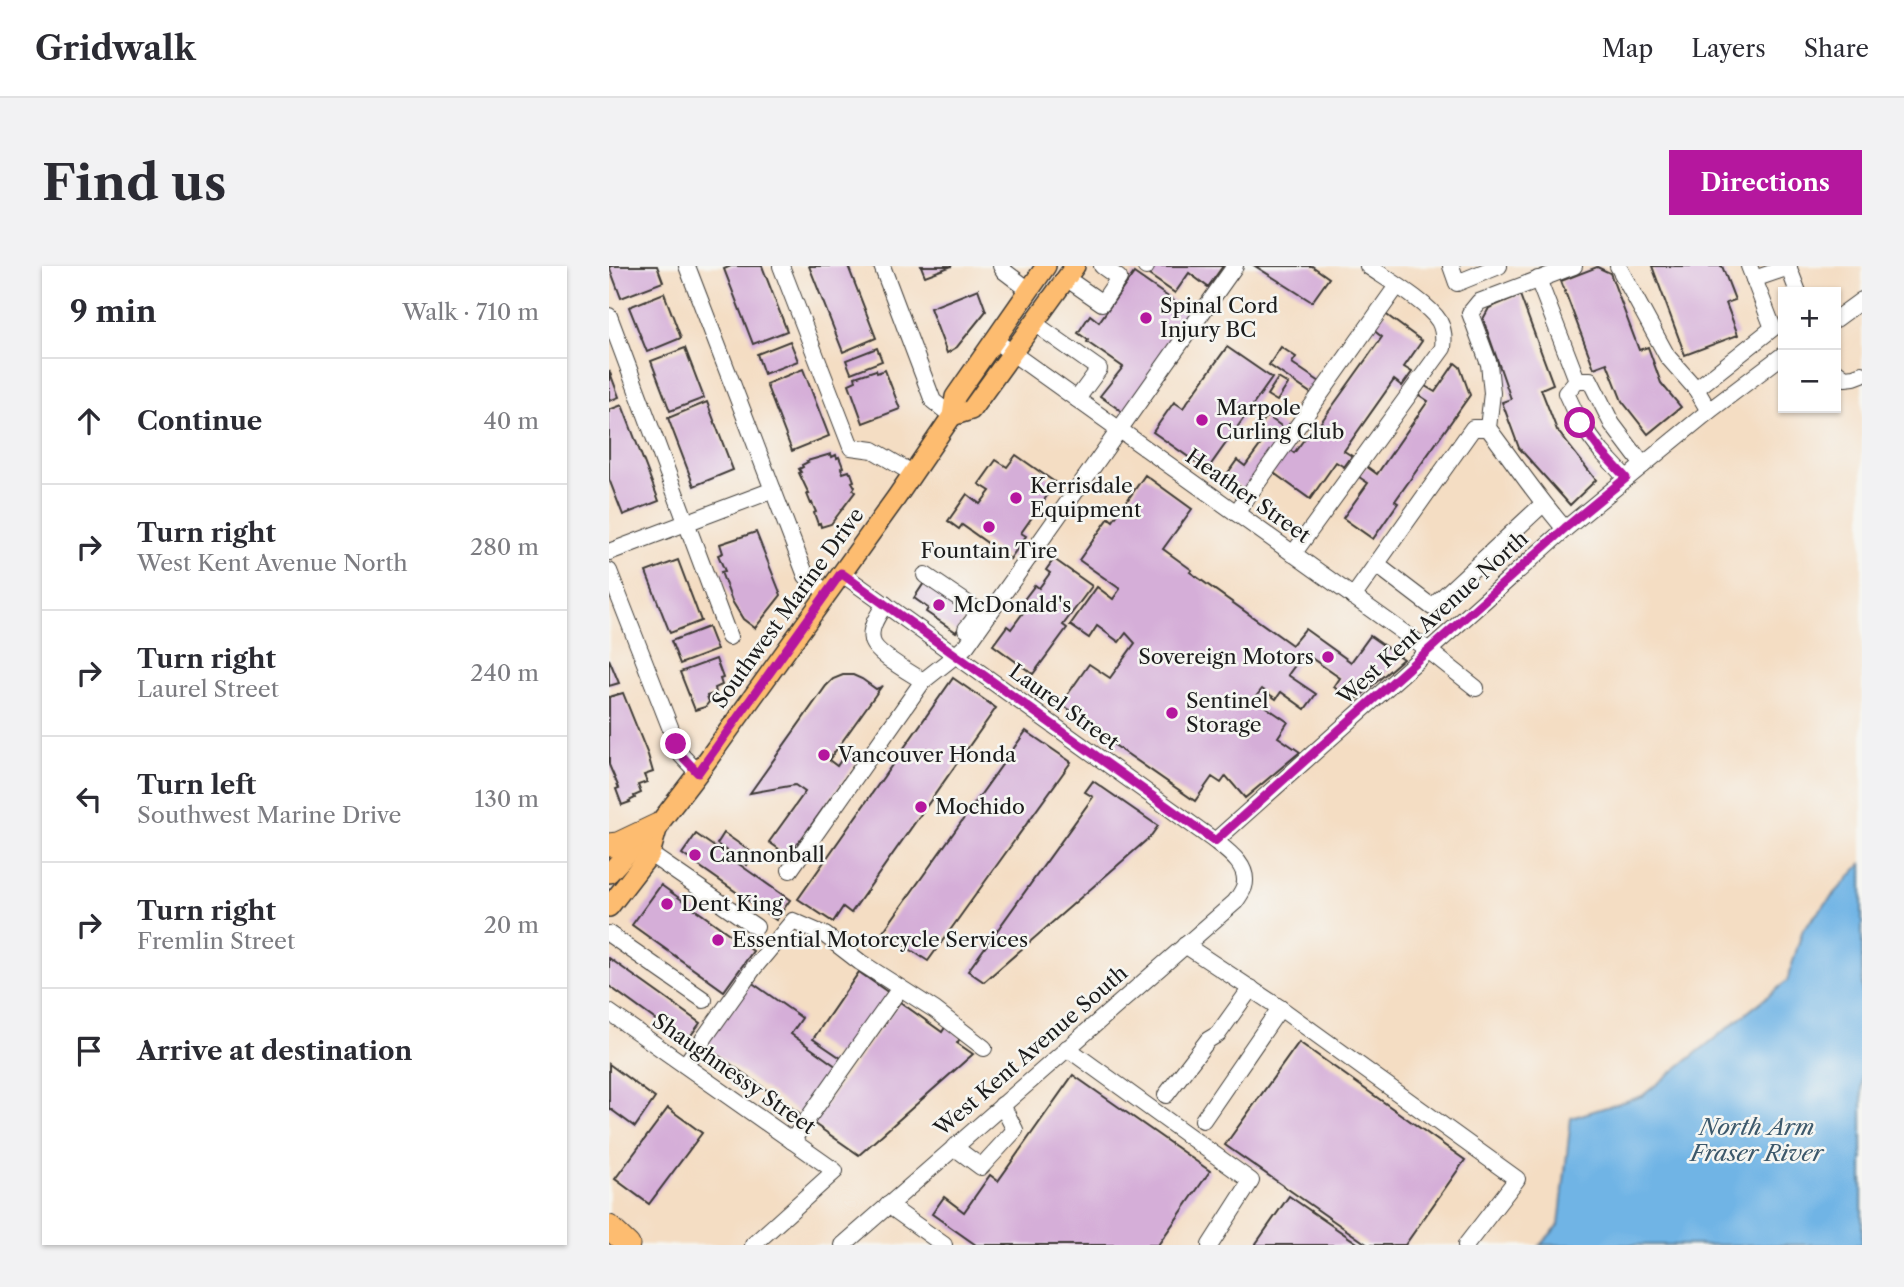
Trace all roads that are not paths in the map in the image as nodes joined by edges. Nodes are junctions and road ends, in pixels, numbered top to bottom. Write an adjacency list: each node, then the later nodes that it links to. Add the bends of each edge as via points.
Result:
1 (687, 266): 39 (street)
2 (781, 266): 37 (street, via 851,447 873,450)
3 (881, 266): 33 (street, via 933,401)
4 (1001, 266): 19 (street)
5 (1046, 266): 19 (main road, Southwest Marine Drive)
6 (1102, 266): 14 (street, via 1119,278 1102,303)
7 (1235, 266): 35 (street)
8 (1368, 266): 17 (street)
9 (1451, 266): 10 (street, via 1457,282)
10 (1499, 266)
11 (1574, 266): 16 (street)
12 (1618, 266): 30 (street, via 1667,356)
13 (1788, 266): 15 (street); 18 (street)
14 (1071, 272): 23 (main road, Southwest Marine Drive)
15 (1752, 273): 30 (street, via 1773,328)
16 (1538, 279): 29 (street); 34 (street, via 1479,302 1470,313 1489,365)
17 (1397, 286): 41 (street); 45 (street, via 1439,320 1443,348)
18 (1796, 287)
19 (1029, 290): 24 (main road, Southwest Marine Drive)
20 (1862, 300): 21 (street)
21 (1841, 315)
22 (609, 316): 42 (street)
23 (1034, 323): 25 (main road, Southwest Marine Drive); 31 (street, via 1099,369)
24 (994, 340): 25 (street, Heather Street); 33 (main road, Southwest Marine Drive, via 955,397)
25 (1012, 353): 31 (street, Heather Street); 33 (main road, Southwest Marine Drive, via 971,410)
26 (1778, 359): 32 (street, West Kent Avenue North)
27 (1862, 374): 28 (street)
28 (1841, 375)
29 (1577, 384): 36 (street); 38 (street, via 1580,423)
30 (1696, 389): 32 (street)
31 (1077, 400): 35 (street, Heather Street)
32 (1709, 411): 36 (street, West Kent Avenue North)
33 (952, 415): 37 (main road, Southwest Marine Drive)
34 (1488, 428): 40 (street); 46 (street, via 1473,428)
35 (1120, 430): 41 (street, Heather Street); 55 (street, via 967,645)
36 (1643, 465): 38 (street, West Kent Avenue North)
37 (912, 473): 48 (main road, Southwest Marine Drive)
38 (1626, 478): 43 (street, West Kent Avenue North)
39 (773, 490): 42 (street); 50 (street, via 806,576)
40 (1543, 504): 43 (street); 46 (street, via 1432,607)
41 (1237, 513): 45 (street, Heather Street)
42 (687, 523): 44 (street); 53 (street)
43 (1565, 528): 54 (street, West Kent Avenue North)
44 (609, 552)
45 (1293, 554): 51 (street, Heather Street)
46 (1377, 565): 51 (street)
47 (609, 571): 58 (street, via 681,755)
48 (841, 573): 50 (main road, Southwest Marine Drive); 52 (street, Laurel Street)
49 (925, 575): 55 (street, via 976,612)
50 (827, 593): 58 (main road, Southwest Marine Drive)
51 (1353, 597): 54 (street, Heather Street)
52 (885, 604): 55 (street, Laurel Street); 56 (street, via 872,640 877,650)
53 (729, 637)
54 (1427, 650): 57 (street, Heather Street); 60 (street, West Kent Avenue North)
55 (953, 653): 56 (street); 60 (street, Laurel Street)
56 (923, 681): 63 (street)
57 (1476, 688)
58 (698, 773): 59 (main road, Southwest Marine Drive)
59 (658, 825): 61 (highway); 62 (main road, Southwest Marine Drive); 64 (main road, Southwest Marine Drive)
60 (1215, 841): 65 (street, Laurel Street, via 1240,865)
61 (609, 845)
62 (650, 854): 66 (main road, Southwest Marine Drive); 67 (street)
63 (790, 870)
64 (609, 873)
65 (1244, 887): 69 (street, West Kent Avenue South, via 1235,902)
66 (609, 907)
67 (756, 927)
68 (609, 934): 72 (street)
69 (1185, 945): 71 (street); 76 (street, West Kent Avenue South)
70 (900, 988): 75 (street); 77 (street, via 825,935 793,921); 81 (street)
71 (1251, 988): 73 (street); 78 (street)
72 (703, 1000)
73 (1280, 1008): 80 (street); 90 (street, via 1517,1179)
74 (609, 1012): 77 (street, Shaughnessy Street)
75 (984, 1048)
76 (1067, 1048): 79 (street, West Kent Avenue South); 89 (street, via 1251,1181)
77 (685, 1065): 81 (street, Shaughnessy Street)
78 (1166, 1095)
79 (1002, 1105): 82 (street, West Kent Avenue South); 82 (street, via 1015,1130 981,1167)
80 (1203, 1120)
81 (792, 1141): 86 (street, Shaughnessy Street, via 835,1171)
82 (954, 1147): 83 (street, West Kent Avenue South)
83 (888, 1205): 87 (street, West Kent Avenue South); 88 (street)
84 (609, 1227): 85 (highway)
85 (628, 1245)
86 (753, 1245)
87 (843, 1245)
88 (944, 1245)
89 (1210, 1245)
90 (1466, 1245)

